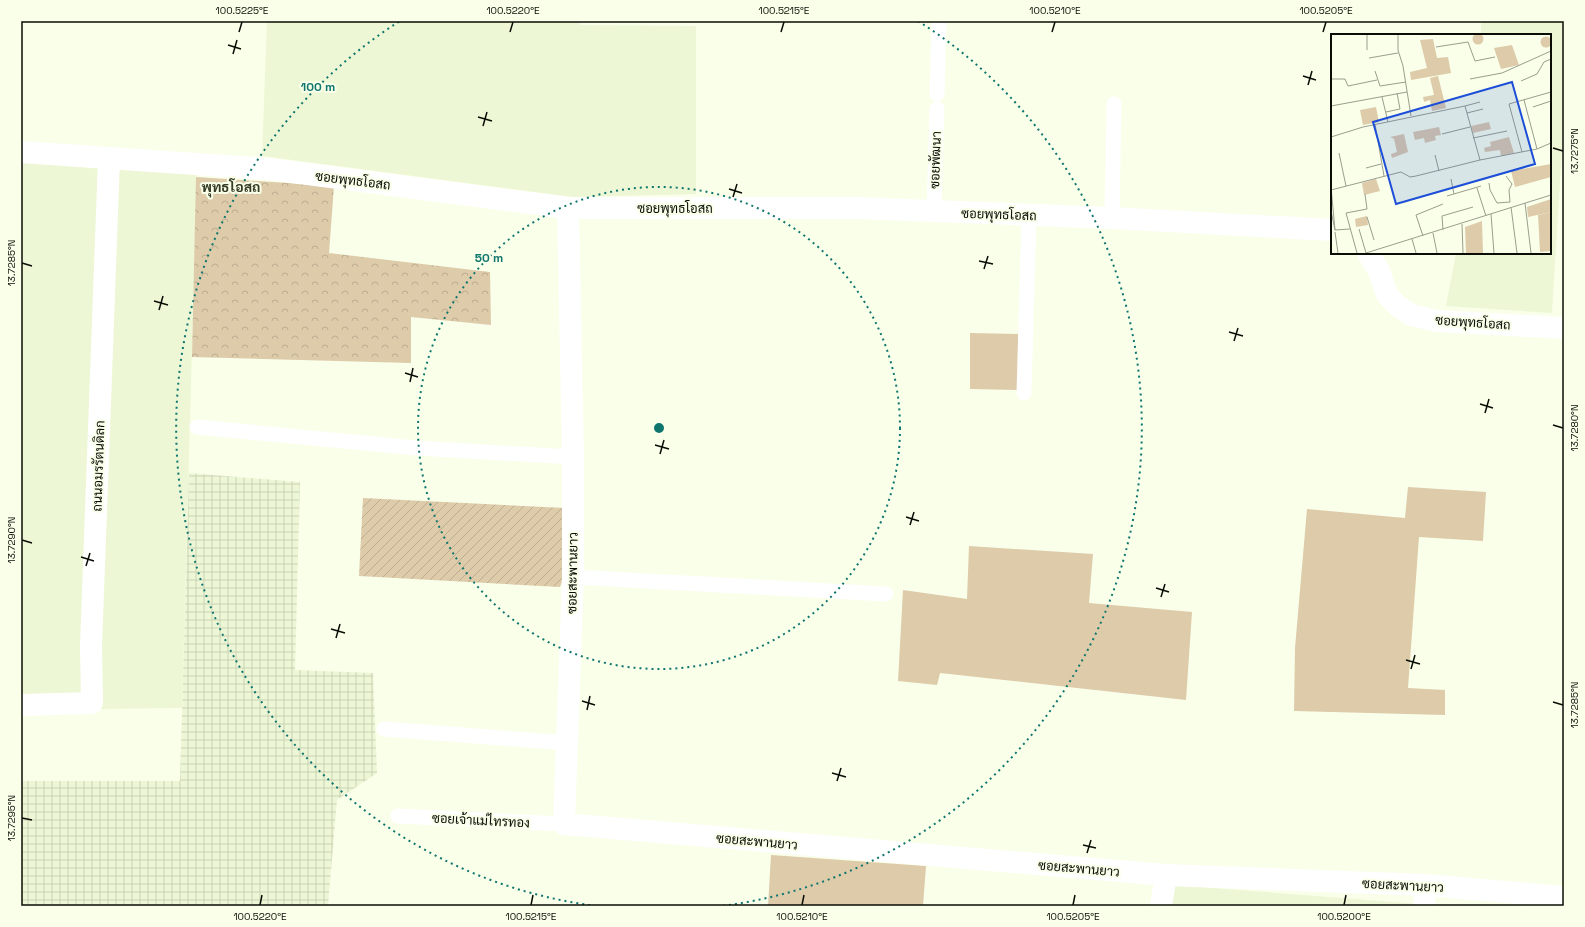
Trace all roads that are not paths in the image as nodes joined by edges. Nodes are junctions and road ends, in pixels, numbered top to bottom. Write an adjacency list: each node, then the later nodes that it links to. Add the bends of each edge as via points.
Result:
1 (939, 21): 6 (lane, ซอยพัฒนา)
2 (1114, 104): 8 (lane)
3 (21, 152): 4 (street, ซอยพุทธโอสถ)
4 (109, 159): 5 (street, ซอยพุทธโอสถ, via 269,169); 17 (street, ถนนอมรรัตนดิลก, via 91,646 92,703)
5 (568, 208): 6 (street, ซอยพุทธโอสถ, via 858,208); 14 (street, ซอยสะพานยาว)
6 (934, 212): 7 (street, ซอยพุทธโอสถ)
7 (1029, 215): 8 (street, ซอยพุทธโอสถ); 12 (lane)
8 (1112, 218): 9 (street, ซอยพุทธโอสถ)
9 (1331, 230)
10 (1369, 254): 11 (street, ซอยพุทธโอสถ, via 1387,295 1412,315 1437,321)
11 (1564, 328)
12 (1024, 393)
13 (197, 427): 14 (lane, via 416,448)
14 (573, 457): 15 (street, ซอยสะพานยาว)
15 (573, 577): 16 (lane); 19 (street, ซอยสะพานยาว)
16 (886, 594)
17 (21, 705)
18 (384, 729): 19 (lane)
19 (567, 743): 21 (street, ซอยสะพานยาว)
20 (398, 816): 21 (lane, ซอยเจ้าแม่ไทรทอง)
21 (564, 824): 22 (street, ซอยสะพานยาว)
22 (1166, 875): 23 (street, ซอยสะพานยาว); 25 (street)
23 (1425, 895): 24 (street, ซอยสะพานยาว)
24 (1564, 897)
25 (1161, 906)

